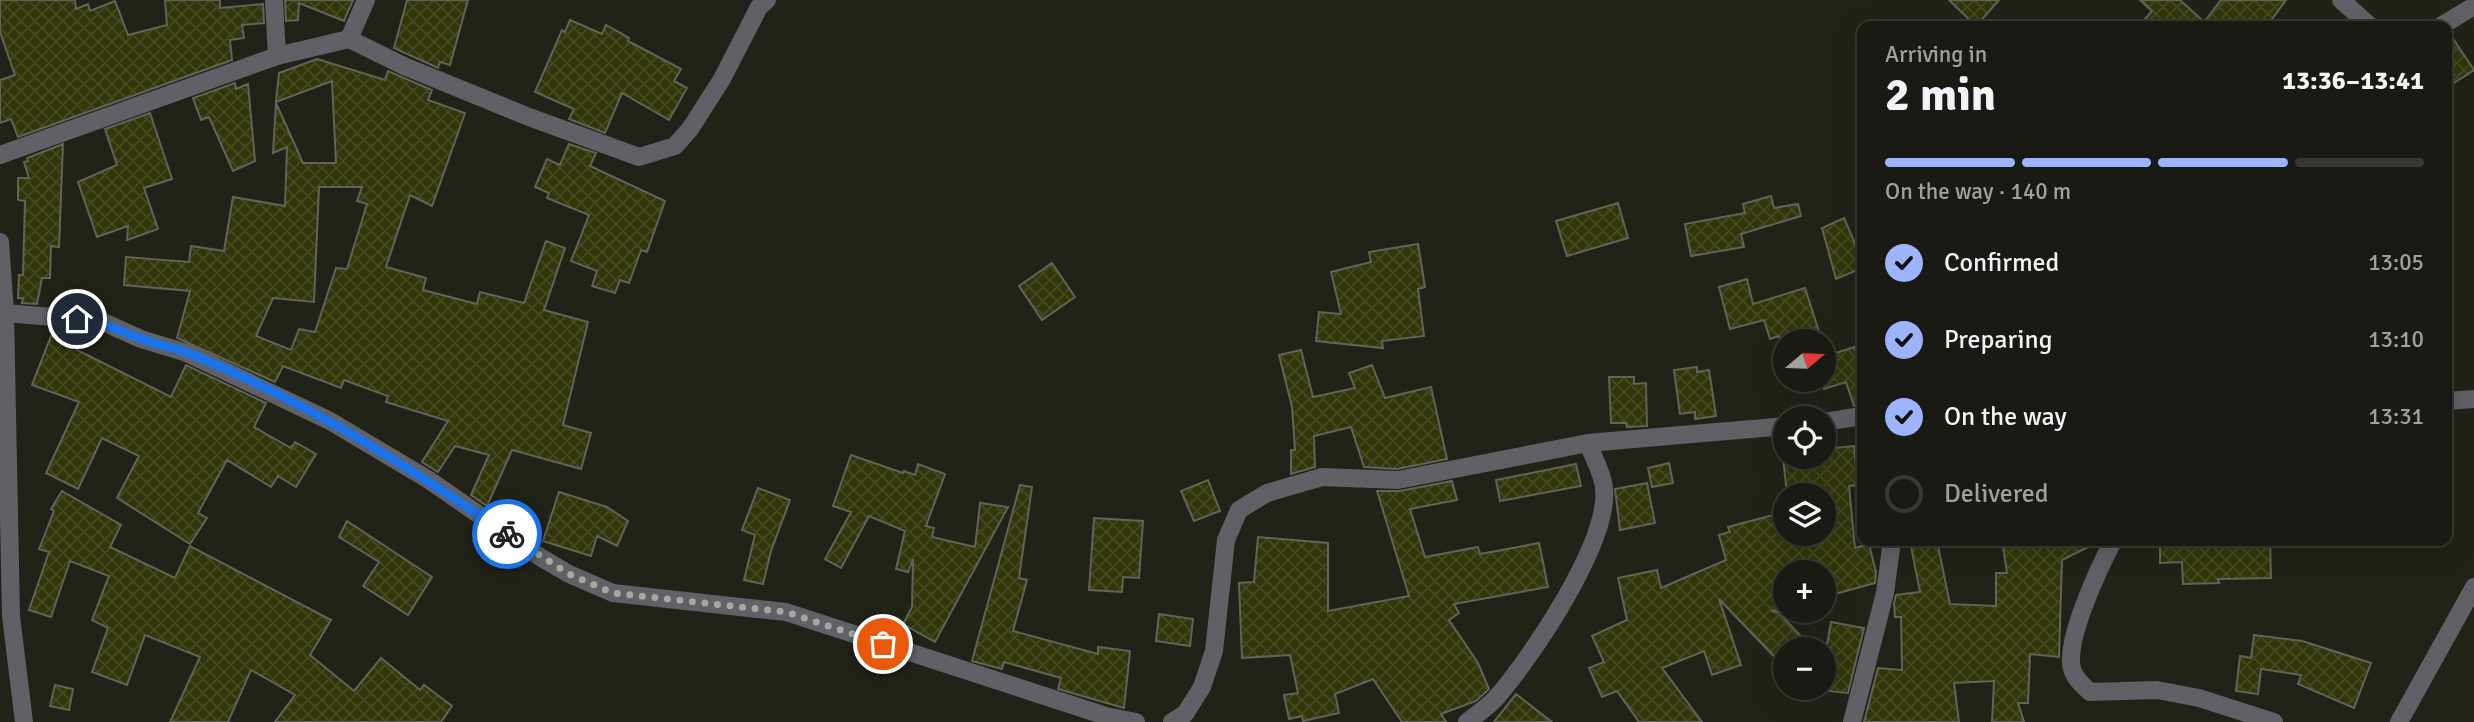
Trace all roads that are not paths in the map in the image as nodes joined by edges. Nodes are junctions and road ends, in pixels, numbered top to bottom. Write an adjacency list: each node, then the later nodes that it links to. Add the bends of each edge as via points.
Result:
1 (274, 0): 9 (street)
2 (366, 0): 8 (street)
3 (767, 0): 8 (street, via 690,129 675,146 639,157 482,98)
4 (2341, 0): 6 (street)
5 (2474, 6): 7 (street)
6 (2364, 21)
7 (2449, 21)
8 (349, 39): 9 (street)
9 (277, 56): 10 (street)
10 (0, 155)
11 (0, 242): 12 (street)
12 (5, 313): 23 (street, via 11,616); 24 (street, via 101,321 187,353 330,421 429,480 540,556 602,589 786,612)
13 (2474, 399): 14 (street)
14 (2452, 401)
15 (1857, 417): 16 (street)
16 (1836, 420)
17 (1773, 427): 18 (street)
18 (1588, 443): 25 (street, via 1398,480 1322,477 1267,493 1239,510 1226,540 1214,652 1202,687 1185,714); 26 (street, via 1604,487 1587,561 1495,700)
19 (1891, 546): 27 (street, via 1885,593)
20 (2110, 546): 28 (street, via 2078,626 2071,660 2076,679 2090,692 2157,690)
21 (2474, 587): 22 (street)
22 (2469, 608): 29 (street)
23 (24, 722)
24 (1136, 722)
25 (1172, 722)
26 (1467, 722)
27 (1852, 722)
28 (2274, 722)
29 (2399, 722)

